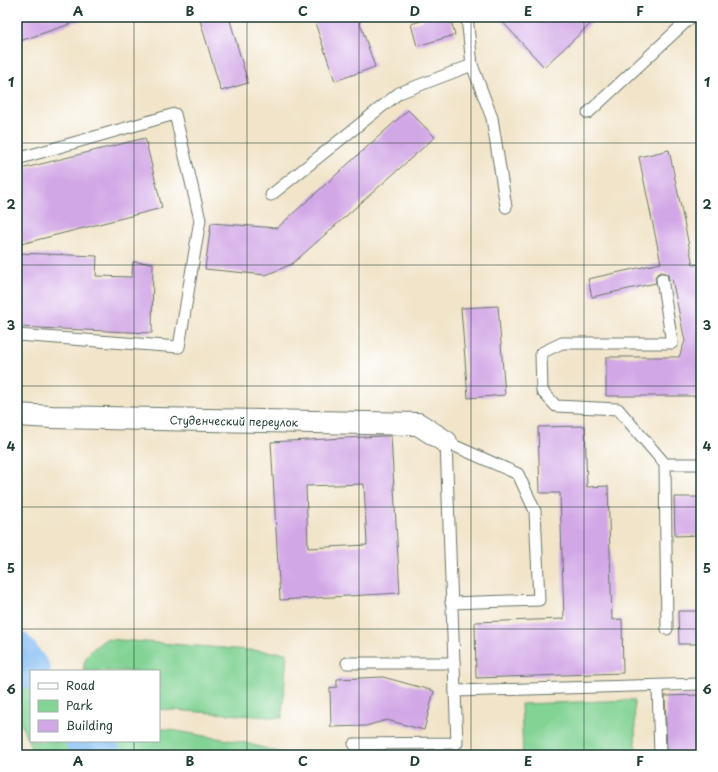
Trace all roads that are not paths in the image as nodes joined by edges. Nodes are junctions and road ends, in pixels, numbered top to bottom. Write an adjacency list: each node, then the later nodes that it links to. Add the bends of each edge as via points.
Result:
1 (466, 17): 3 (lane)
2 (691, 17): 4 (lane)
3 (472, 65): 6 (lane, via 399,93); 7 (lane, via 492,118)
4 (588, 113)
5 (17, 159): 9 (lane, via 175,114 200,220 179,347)
6 (271, 195)
7 (506, 207)
8 (662, 279): 12 (lane, via 672,343 562,343 541,353 542,391 556,406 618,409)
9 (17, 335)
10 (17, 415): 11 (street, Студенческий переулок, via 60,418 418,424)
11 (446, 442): 14 (lane); 14 (lane, via 518,474 535,511 539,600)
12 (665, 464): 13 (lane); 15 (lane)
13 (701, 464)
14 (451, 603): 16 (lane)
15 (667, 629)
16 (454, 663): 17 (lane); 20 (lane)
17 (348, 664)
18 (701, 684): 19 (lane)
19 (658, 686): 20 (lane); 22 (lane)
20 (455, 691): 21 (lane, via 457,743)
21 (354, 744)
22 (660, 755)

